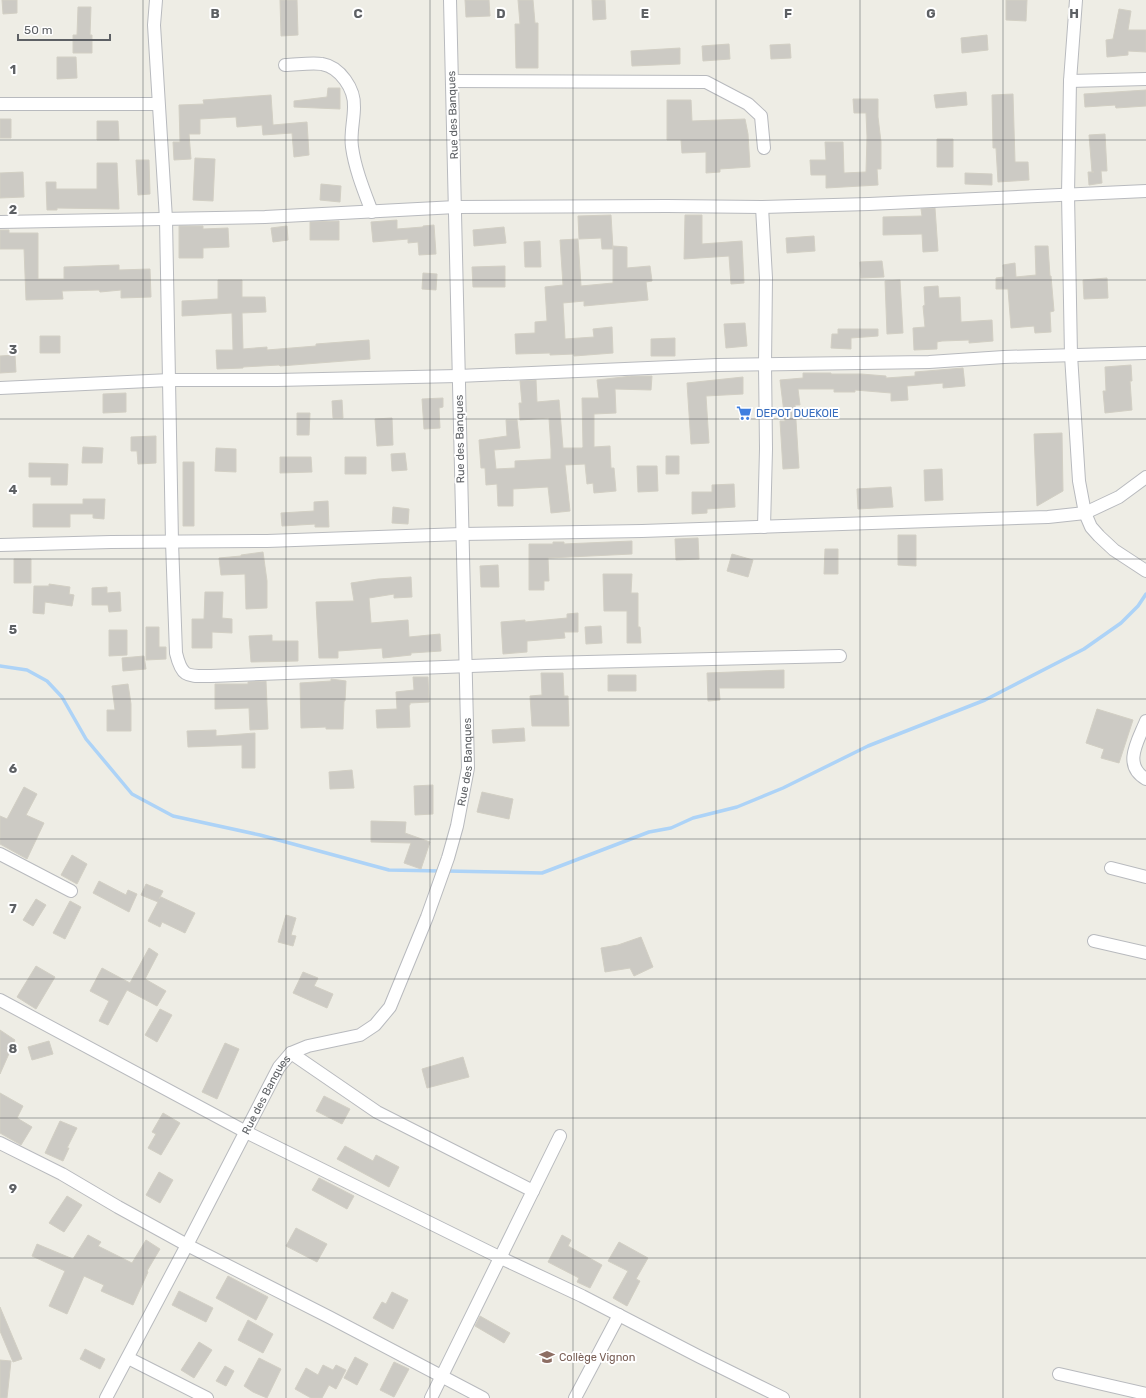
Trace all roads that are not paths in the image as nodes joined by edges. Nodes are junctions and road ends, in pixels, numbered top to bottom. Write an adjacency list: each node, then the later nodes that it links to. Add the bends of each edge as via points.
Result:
1 (156, 0): 9 (street, via 154,25)
2 (450, 0): 6 (street, Rue des Banques)
3 (1076, 0): 7 (street)
4 (285, 65): 15 (street, via 322,64 337,70 353,93 355,106 351,131 352,147)
5 (1146, 79): 7 (street)
6 (452, 81): 10 (street, via 706,82 748,104 761,116); 13 (street, Rue des Banques)
7 (1070, 81): 12 (street)
8 (0, 104): 9 (street)
9 (158, 104): 16 (street)
10 (764, 148)
11 (1146, 191): 12 (street)
12 (1068, 194): 14 (street); 19 (street)
13 (456, 207): 14 (street); 15 (street); 21 (street, Rue des Banques)
14 (762, 207): 20 (street, via 766,278)
15 (372, 212): 16 (street)
16 (166, 219): 17 (street); 22 (street)
17 (0, 222)
18 (1146, 353): 19 (street)
19 (1071, 355): 20 (street, via 929,362); 25 (street, via 1079,481)
20 (765, 364): 21 (street); 26 (street)
21 (458, 376): 22 (street); 27 (street, Rue des Banques)
22 (170, 380): 23 (street); 28 (street)
23 (0, 388)
24 (1146, 477): 25 (street, via 1119,497)
25 (1085, 513): 26 (street, via 981,520); 30 (street, via 1091,527 1104,541)
26 (764, 527): 27 (street)
27 (462, 534): 28 (street); 32 (street, Rue des Banques)
28 (172, 542): 29 (street); 32 (street, via 176,653 180,669 185,674 211,676)
29 (0, 545)
30 (1146, 571)
31 (840, 656): 32 (street)
32 (466, 666): 42 (street, Rue des Banques, via 468,768 457,826 430,910 390,1007 375,1025 360,1035 308,1046)
33 (1146, 721): 34 (street, via 1133,756 1136,771)
34 (1146, 779)
35 (0, 854): 38 (street)
36 (1111, 868): 37 (street)
37 (1146, 877)
38 (71, 891)
39 (1094, 940): 40 (street)
40 (1146, 953)
41 (2, 1005): 43 (street)
42 (291, 1053): 43 (street, Rue des Banques, via 279,1067); 46 (street, via 377,1112)
43 (246, 1132): 47 (street, Rue des Banques); 48 (street)
44 (560, 1136): 46 (street)
45 (0, 1143): 47 (street, via 62,1174)
46 (533, 1191): 48 (street)
47 (187, 1245): 50 (street, Rue des Banques); 52 (street)
48 (501, 1258): 49 (street); 52 (street)
49 (619, 1315): 58 (street); 59 (street)
50 (128, 1358): 54 (street, Rue des Banques); 55 (street)
51 (1059, 1374): 53 (street)
52 (443, 1376): 56 (street); 57 (street)
53 (1146, 1394)
54 (106, 1398)
55 (207, 1398)
56 (431, 1398)
57 (483, 1398)
58 (575, 1398)
59 (783, 1398)

